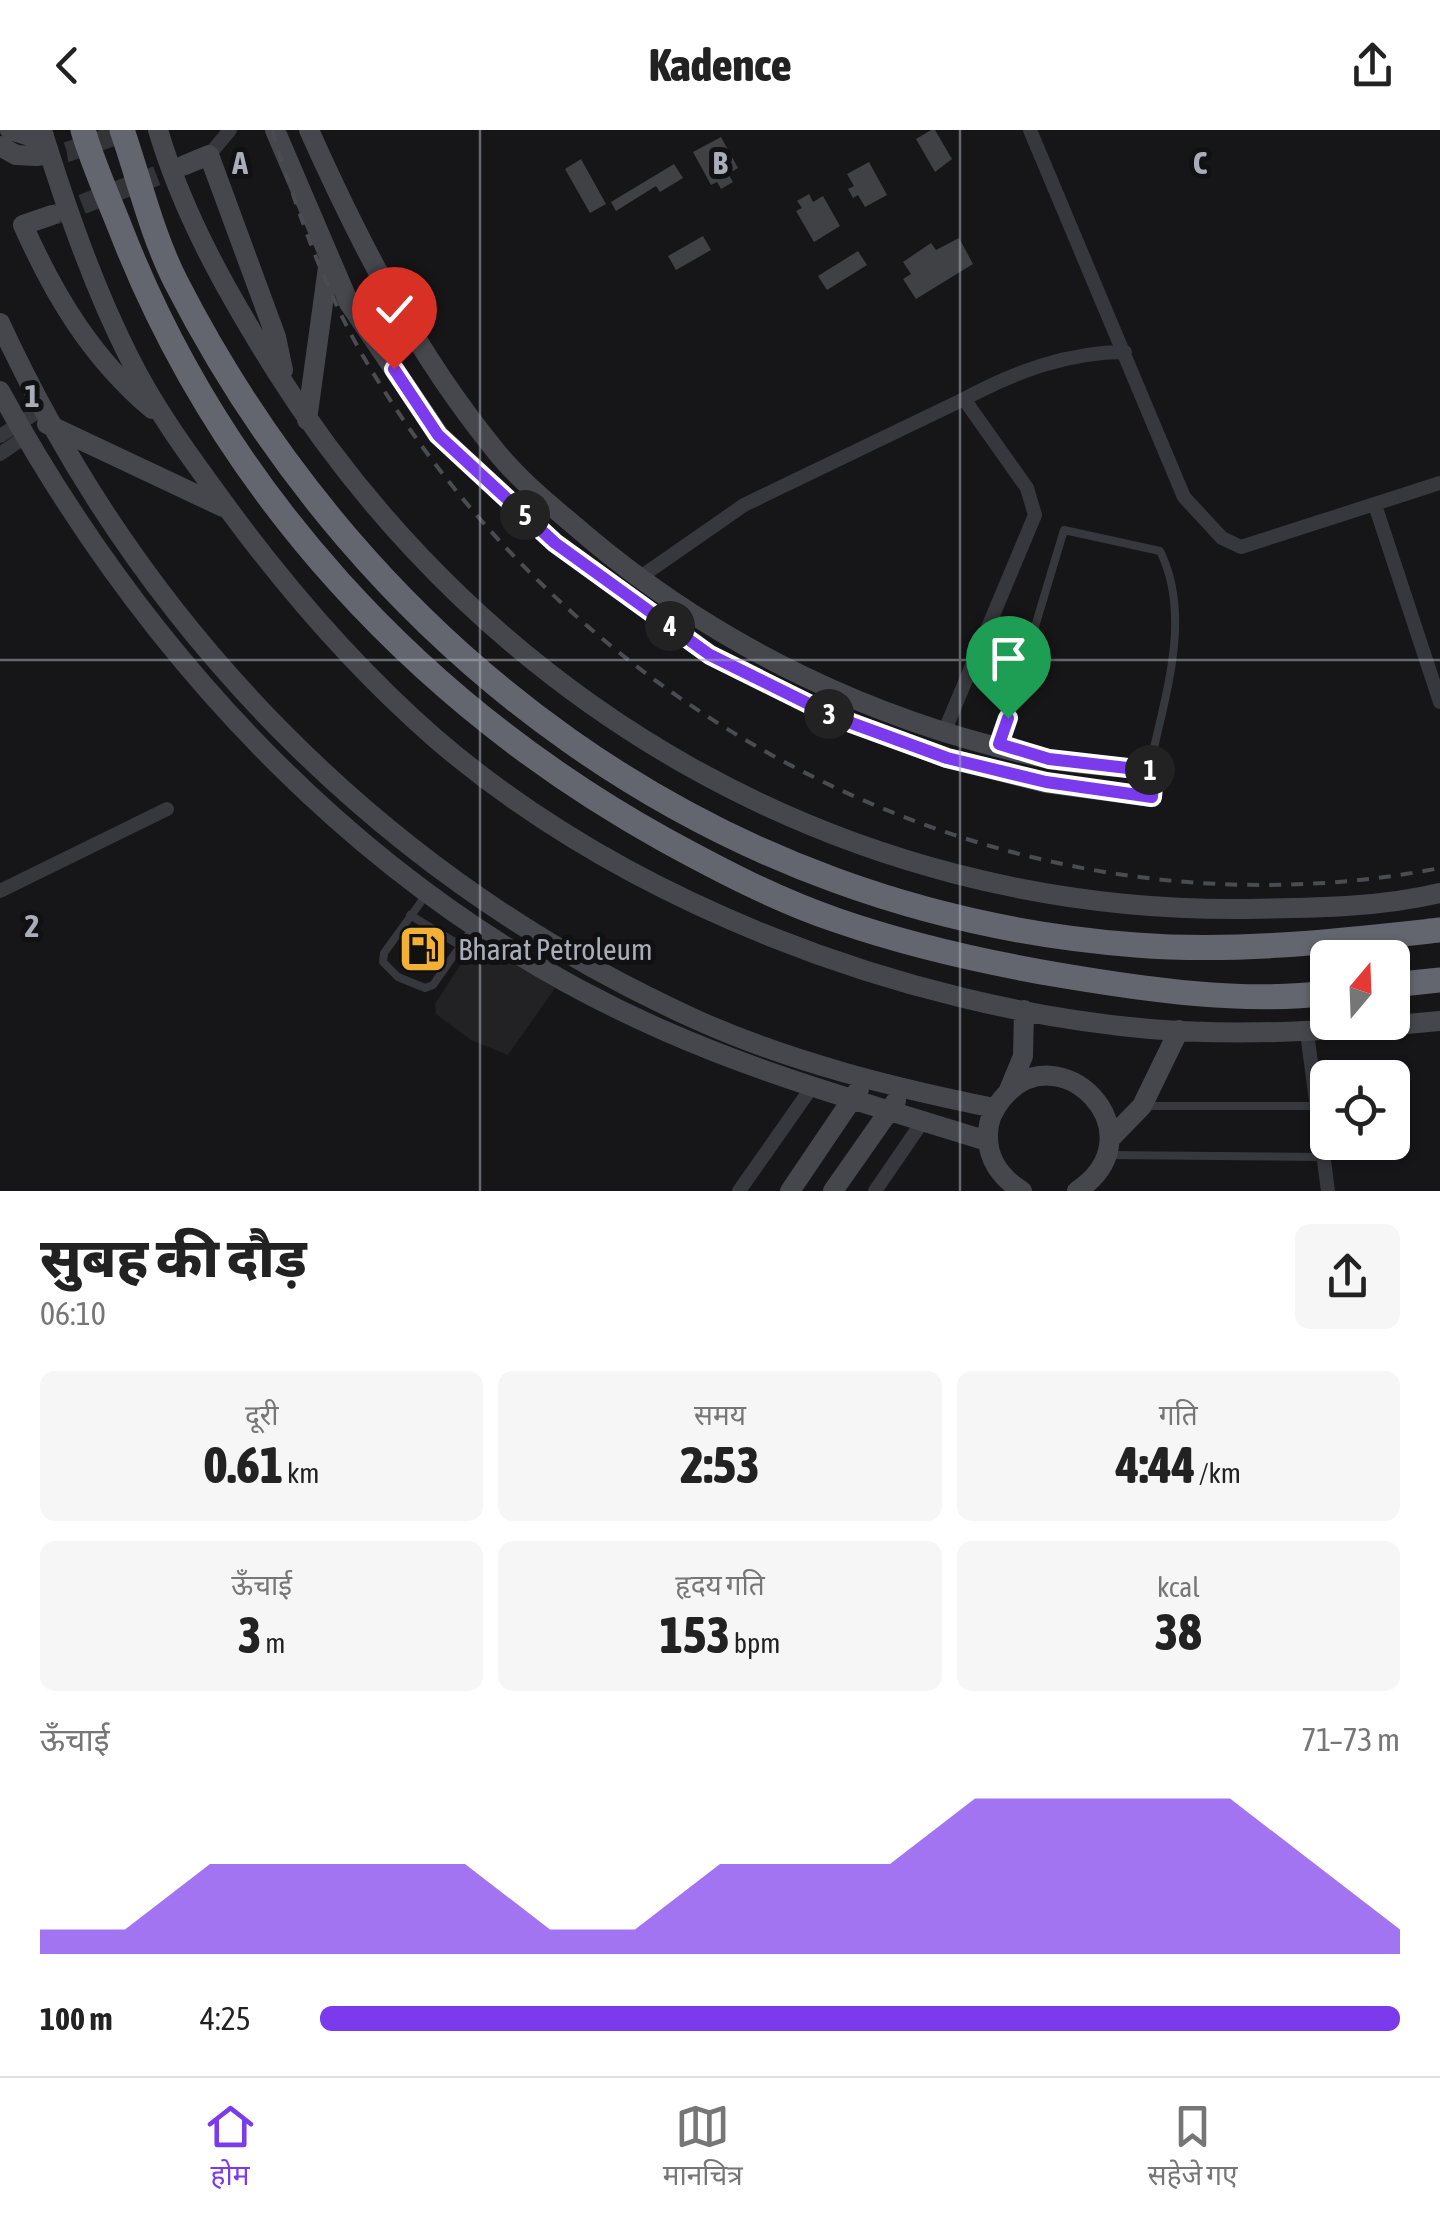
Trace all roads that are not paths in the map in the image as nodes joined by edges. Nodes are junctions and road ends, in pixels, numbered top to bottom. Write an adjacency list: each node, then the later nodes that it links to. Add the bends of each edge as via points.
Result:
1 (10, 130): 9 (street)
2 (83, 130): 45 (highway, via 143,286 244,466 315,558 496,732 603,806 718,870 834,920 982,962 1136,988)
3 (122, 130): 41 (highway, via 174,279 282,460 423,620 520,705 625,780 732,838 850,890 992,926 1136,946 1270,946)
4 (158, 130): 17 (street, via 204,250)
5 (230, 130): 11 (street)
6 (275, 130): 14 (street)
7 (309, 130): 28 (street, via 383,286 444,381 498,454)
8 (1030, 130): 16 (street)
9 (37, 141): 10 (street, via 16,156); 22 (street, via 123,344)
10 (0, 146)
11 (209, 155): 12 (street); 17 (street, via 276,337)
12 (185, 165)
13 (52, 215): 22 (street, via 24,225 52,290 97,356)
14 (329, 260): 21 (street); 32 (street, via 349,303 438,435 555,543 710,655 835,717 947,758 1046,782 1152,797)
15 (0, 323): 20 (street)
16 (1125, 352): 19 (street, via 1085,352); 26 (street, via 1184,497 1222,538 1241,546)
17 (286, 387): 21 (street)
18 (0, 391): 23 (street)
19 (964, 399): 28 (street, via 744,505); 30 (street, via 1027,488 1035,515)
20 (46, 416): 23 (street); 27 (street); 34 (street, via 83,484 148,577 228,675 324,777)
21 (308, 420): 38 (street, via 408,548 569,693 698,774 791,816 896,856 1026,889 1161,910 1326,908)
22 (167, 421): 27 (street)
23 (14, 432): 24 (street); 35 (street, via 148,622 240,727)
24 (0, 454)
25 (1440, 483): 26 (street)
26 (1375, 505): 29 (street)
27 (229, 510): 46 (street, via 326,634 437,739 522,804 650,880 756,932 880,976)
28 (639, 578): 30 (street, via 746,648 849,697)
29 (1440, 702)
30 (945, 730): 31 (street)
31 (999, 744): 32 (street, via 1049,759); 32 (lane, via 1064,530 1081,532 1160,550 1166,562 1176,636)
32 (1149, 770)
33 (167, 809): 36 (street)
34 (402, 839): 35 (street); 51 (street, via 462,888 698,1020)
35 (384, 860): 37 (street)
36 (0, 890)
37 (428, 893): 39 (lane); 40 (street)
38 (1440, 893)
39 (410, 915): 42 (lane); 42 (lane, via 382,962 398,976 432,986)
40 (475, 924): 42 (lane); 52 (street, via 662,1030)
41 (1440, 930)
42 (462, 946)
43 (1440, 980): 44 (highway)
44 (1410, 984)
45 (1310, 993)
46 (1024, 1010): 48 (street); 54 (street, via 1023,1056)
47 (1440, 1021): 49 (street)
48 (1179, 1030): 49 (street); 56 (street)
49 (1307, 1033): 50 (street)
50 (1310, 1060)
51 (867, 1077): 53 (street); 55 (street)
52 (812, 1087): 55 (street); 66 (street)
53 (906, 1087): 58 (street); 59 (street)
54 (1009, 1090): 58 (street); 62 (street, via 1041,1077 1075,1082 1106,1116)
55 (852, 1099): 59 (street); 67 (street)
56 (1142, 1106): 57 (lane); 62 (street)
57 (1310, 1106)
58 (994, 1108): 61 (street)
59 (890, 1111): 60 (street); 68 (street)
60 (924, 1121): 61 (street); 69 (street)
61 (988, 1141): 65 (street, via 993,1163)
62 (1109, 1146): 63 (lane); 70 (street, via 1092,1180)
63 (1310, 1157)
64 (1324, 1160): 71 (street)
65 (1017, 1190)
66 (739, 1191)
67 (790, 1191)
68 (833, 1191)
69 (875, 1191)
70 (1077, 1191)
71 (1328, 1191)

